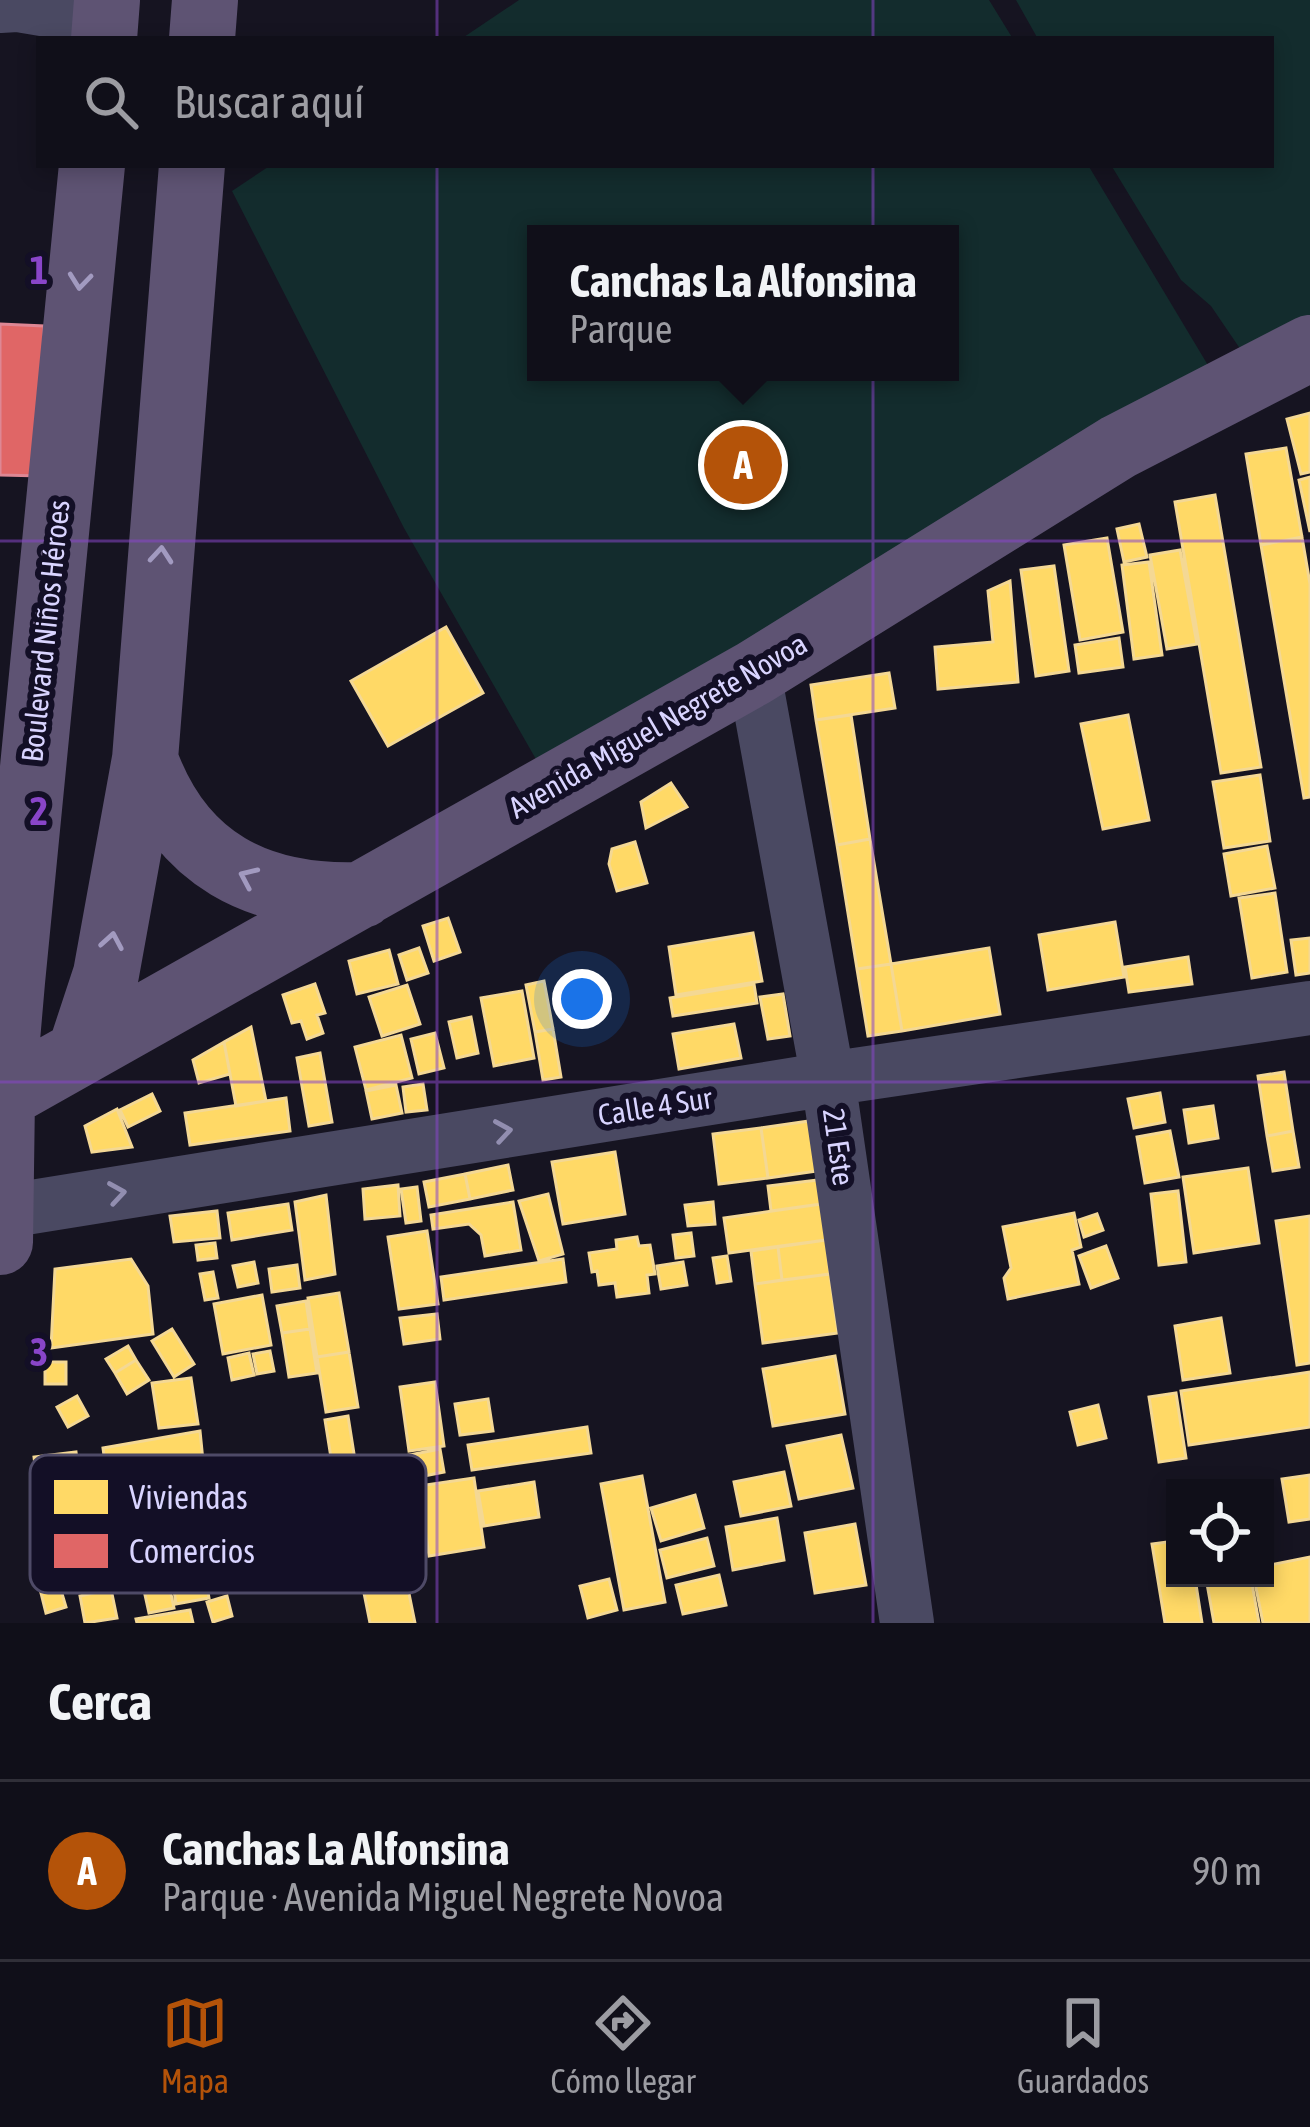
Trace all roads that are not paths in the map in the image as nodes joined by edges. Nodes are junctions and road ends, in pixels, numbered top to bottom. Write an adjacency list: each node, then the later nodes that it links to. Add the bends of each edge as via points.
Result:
1 (205, 0): 4 (main road)
2 (11, 4): 3 (street)
3 (106, 20)
4 (202, 36)
5 (92, 168): 14 (main road, Boulevard Niños Héroes, one-way to 14)
6 (192, 168): 9 (main road, one-way to 6)
7 (1310, 348): 8 (main road, Avenida Miguel Negrete Novoa, via 1118,447)
8 (754, 673): 10 (main road, Avenida Miguel Negrete Novoa); 13 (street, 21 Este)
9 (145, 759): 10 (main road, one-way to 9, via 295,893 232,870 169,812); 12 (main road, one-way to 9, via 106,974)
10 (362, 895): 12 (main road, Avenida Miguel Negrete Novoa)
11 (1310, 1009): 13 (street, Calle 4 Sur)
12 (80, 1054): 14 (main road, Avenida Miguel Negrete Novoa)
13 (828, 1079): 15 (street, Calle 4 Sur, one-way to 13); 16 (street, 21 Este)
14 (1, 1098): 15 (main road, Boulevard Niños Héroes)
15 (1, 1222)
16 (908, 1623)

